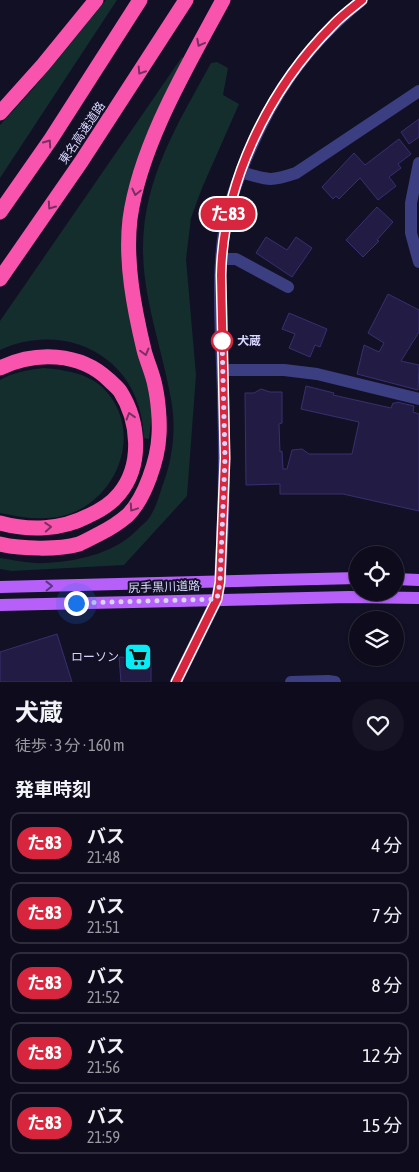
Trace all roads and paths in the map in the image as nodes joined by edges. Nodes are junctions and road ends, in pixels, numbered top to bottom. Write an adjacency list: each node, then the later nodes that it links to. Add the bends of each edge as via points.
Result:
1 (96, 0): 7 (highway)
2 (140, 0): 10 (highway, 東名高速道路, one-way to 2)
3 (186, 0): 13 (highway, 東名高速道路, one-way to 13, via 82,162)
4 (223, 0): 19 (highway, one-way to 19, via 163,114 141,172 130,218 128,255 144,350 155,386 159,435 144,491 128,515 78,544 17,548)
5 (362, 0): 9 (street, via 334,23 293,71 256,136)
6 (419, 91): 9 (street, via 296,173 265,180)
7 (0, 113)
8 (419, 163): 12 (street, via 411,203 411,233)
9 (241, 172): 11 (street, via 229,208)
10 (0, 212)
11 (222, 259): 14 (street, via 236,260); 16 (street)
12 (419, 262)
13 (0, 279)
14 (288, 287)
15 (0, 368): 18 (highway, one-way to 15, via 48,529 78,522 100,510 119,494 131,471 136,444 131,414 119,390 84,362 60,357 34,357)
16 (222, 370): 17 (street, via 284,370 317,374); 23 (street, via 225,458)
17 (419, 399)
18 (0, 523)
19 (0, 544)
20 (349, 578): 23 (main road, 尻手黒川道路)
21 (404, 579): 22 (main road)
22 (419, 580)
23 (220, 582): 24 (main road, 尻手黒川道路, one-way to 23); 26 (street)
24 (0, 587)
25 (419, 598): 26 (main road, 尻手黒川道路)
26 (217, 599): 27 (main road, 尻手黒川道路); 28 (street)
27 (0, 605)
28 (176, 682)
29 (291, 682): 30 (street)
30 (335, 682)

